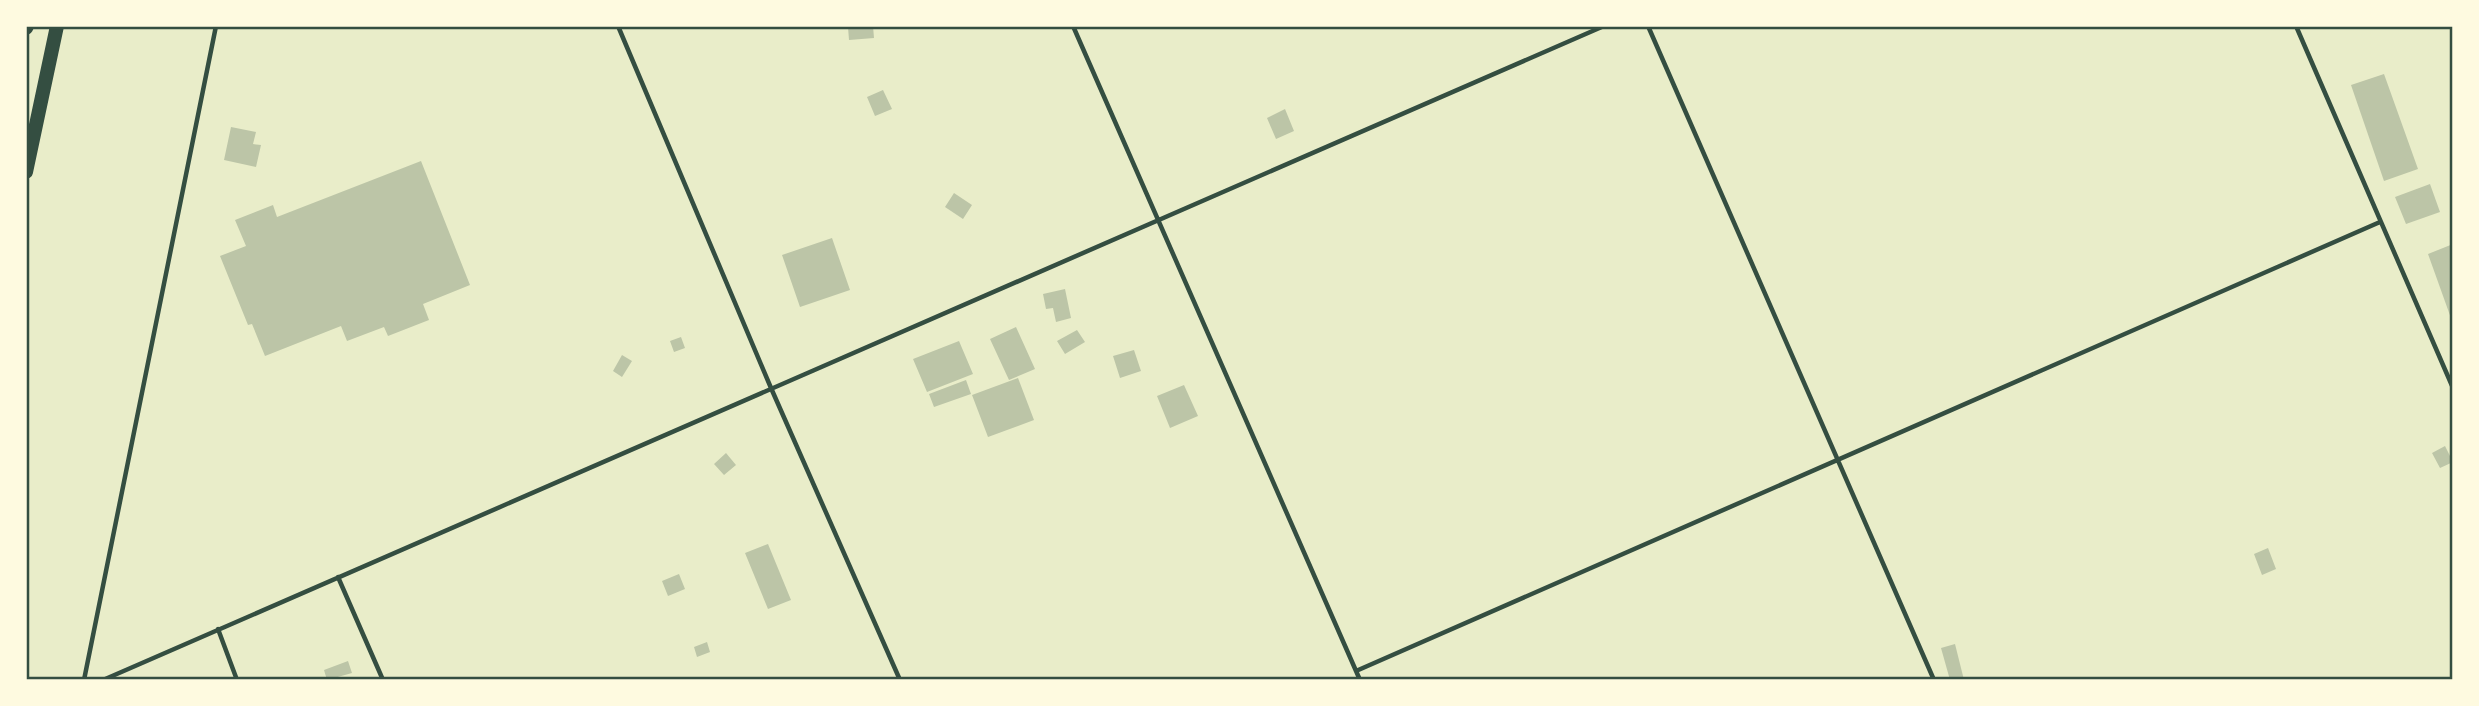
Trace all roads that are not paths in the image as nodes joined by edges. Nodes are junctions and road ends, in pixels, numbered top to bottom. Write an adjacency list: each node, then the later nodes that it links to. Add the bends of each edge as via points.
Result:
1 (57, 26): 8 (main road)
2 (216, 26): 17 (lane)
3 (618, 26): 11 (lane)
4 (1073, 26): 9 (lane)
5 (1604, 26): 9 (lane)
6 (1648, 26): 13 (lane)
7 (2296, 26): 10 (lane)
8 (26, 172)
9 (1157, 219): 11 (lane); 16 (lane)
10 (2380, 222): 12 (lane); 13 (lane)
11 (771, 388): 14 (lane); 21 (lane)
12 (2453, 388)
13 (1837, 458): 16 (lane); 23 (lane)
14 (338, 577): 15 (lane); 20 (lane)
15 (218, 629): 18 (lane); 19 (lane)
16 (1356, 671): 22 (lane)
17 (84, 680)
18 (103, 680)
19 (237, 680)
20 (383, 680)
21 (901, 680)
22 (1360, 680)
23 (1934, 680)

